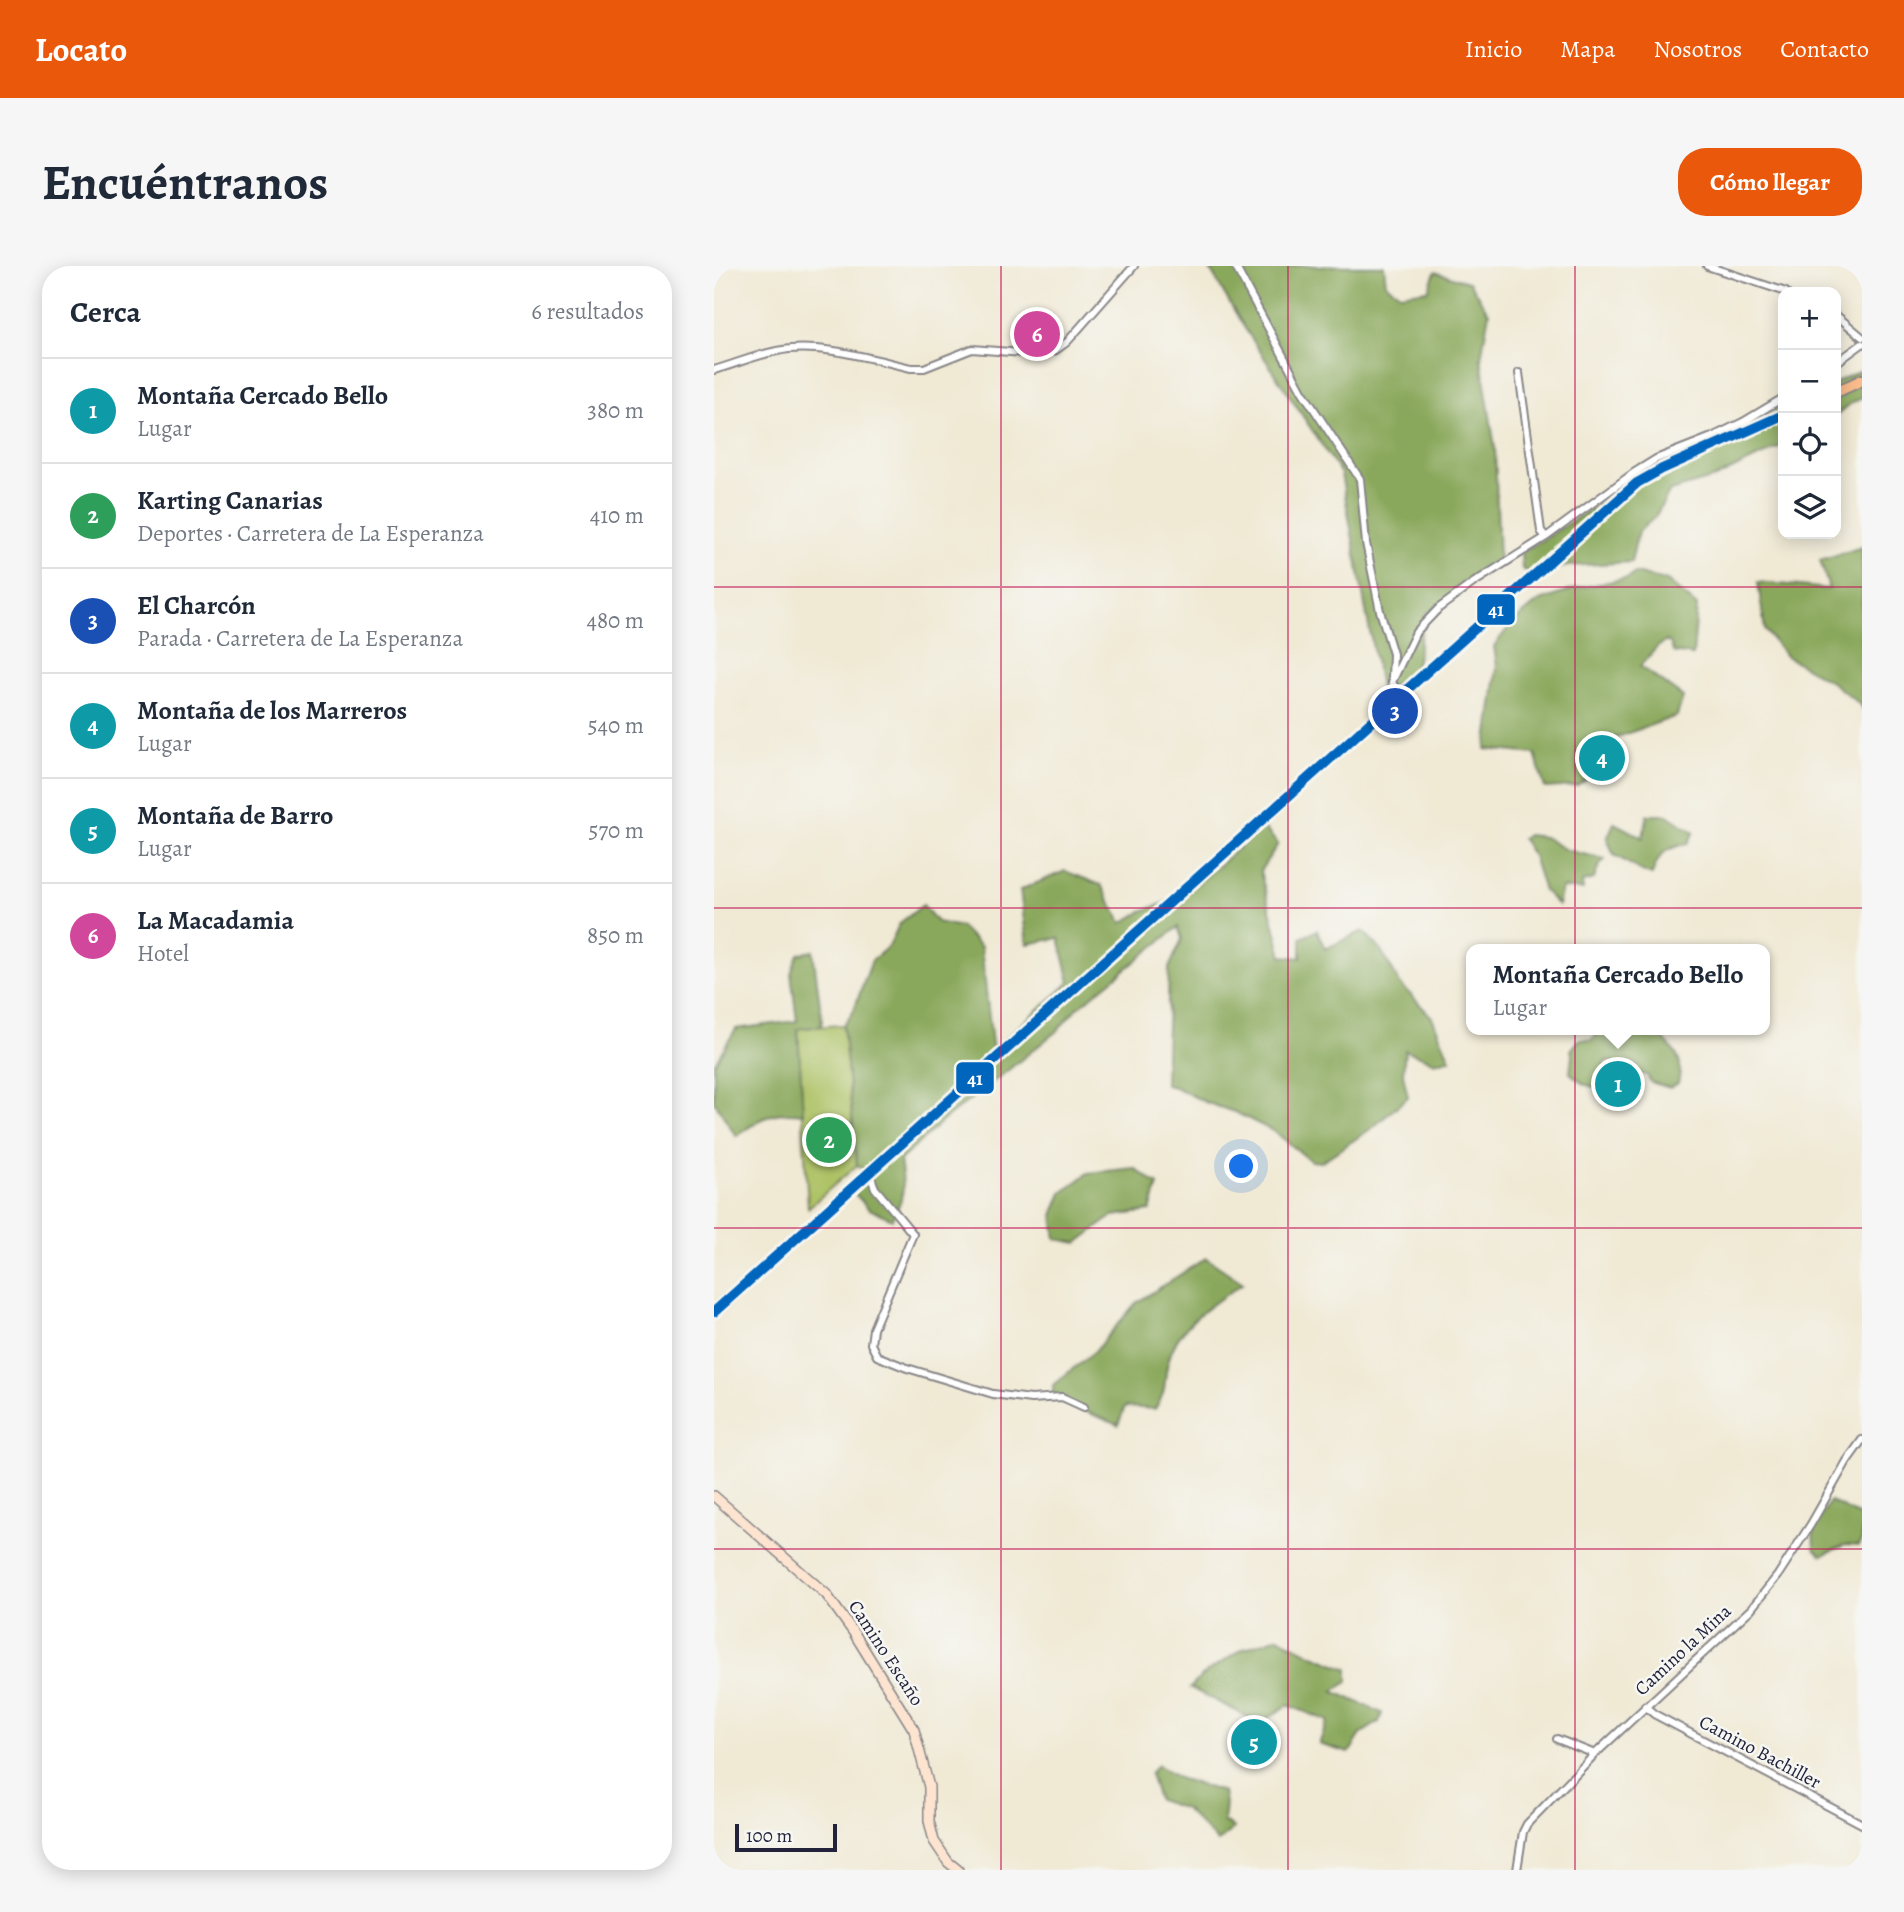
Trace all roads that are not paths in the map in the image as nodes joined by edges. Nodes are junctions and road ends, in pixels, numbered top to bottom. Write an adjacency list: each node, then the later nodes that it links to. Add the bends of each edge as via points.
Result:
1 (1133, 266): 9 (street, via 1056,350 1037,354 972,349 924,368 911,368 832,351 792,349)
2 (1235, 266): 16 (street, via 1302,391 1360,479 1366,544 1393,654)
3 (1706, 266): 4 (street)
4 (1778, 289)
5 (1841, 319): 6 (street)
6 (1862, 337)
7 (1862, 344): 8 (street)
8 (1841, 359)
9 (714, 370)
10 (1519, 373): 15 (street, via 1541,531)
11 (1862, 380): 12 (main road)
12 (1841, 390)
13 (1778, 401): 15 (street, via 1635,471)
14 (1778, 417): 17 (main road, via 1637,483)
15 (1546, 537): 16 (street, via 1439,608 1416,632)
16 (1392, 682): 17 (street)
17 (1400, 696): 18 (main road)
18 (869, 1172): 19 (main road); 20 (street, via 875,1188 913,1234 873,1329 870,1343 877,1356 993,1394 1062,1397)
19 (714, 1312)
20 (1084, 1407)
21 (1862, 1440): 23 (street, Camino la Mina, via 1751,1609)
22 (714, 1496): 27 (main road, Camino Escaño, via 826,1594 854,1633 914,1730 929,1787 934,1841)
23 (1645, 1706): 25 (street, Camino la Mina); 26 (street, Camino Bachiller)
24 (1557, 1739): 25 (street)
25 (1595, 1754): 28 (street, Camino la Mina, via 1527,1824)
26 (1862, 1824)
27 (958, 1870)
28 (1517, 1870)

